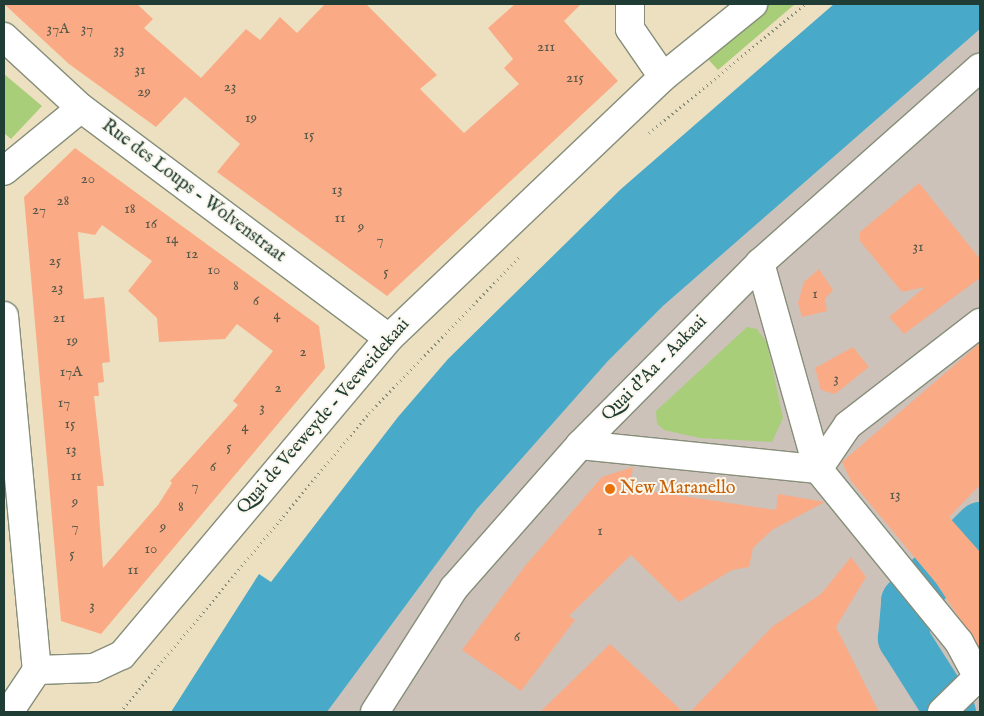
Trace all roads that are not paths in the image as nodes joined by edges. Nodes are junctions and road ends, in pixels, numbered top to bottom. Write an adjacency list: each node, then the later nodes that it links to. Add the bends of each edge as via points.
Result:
1 (630, 4): 5 (street, via 630,29)
2 (753, 4): 5 (street, Quai de Veeweyde - Veeweidekaai)
3 (4, 37): 6 (street, Rue des Loups - Wolvenstraat)
4 (980, 68): 8 (street, Quai d'Aa - Aakaai)
5 (663, 77): 11 (street, Quai de Veeweyde - Veeweidekaai)
6 (81, 108): 7 (street); 11 (street, Rue des Loups - Wolvenstraat)
7 (4, 171)
8 (760, 263): 12 (street, Quai d'Aa - Aakaai); 13 (street)
9 (4, 316): 14 (street)
10 (980, 323): 13 (street, via 848,425)
11 (389, 338): 14 (street, Quai de Veeweyde - Veeweidekaai, via 122,655 94,668)
12 (580, 445): 13 (street); 17 (street, Quai d'Aa - Aakaai, via 454,588)
13 (818, 469): 15 (street, via 959,642)
14 (36, 670): 16 (street)
15 (973, 684): 18 (street)
16 (9, 712)
17 (375, 712)
18 (942, 712)

